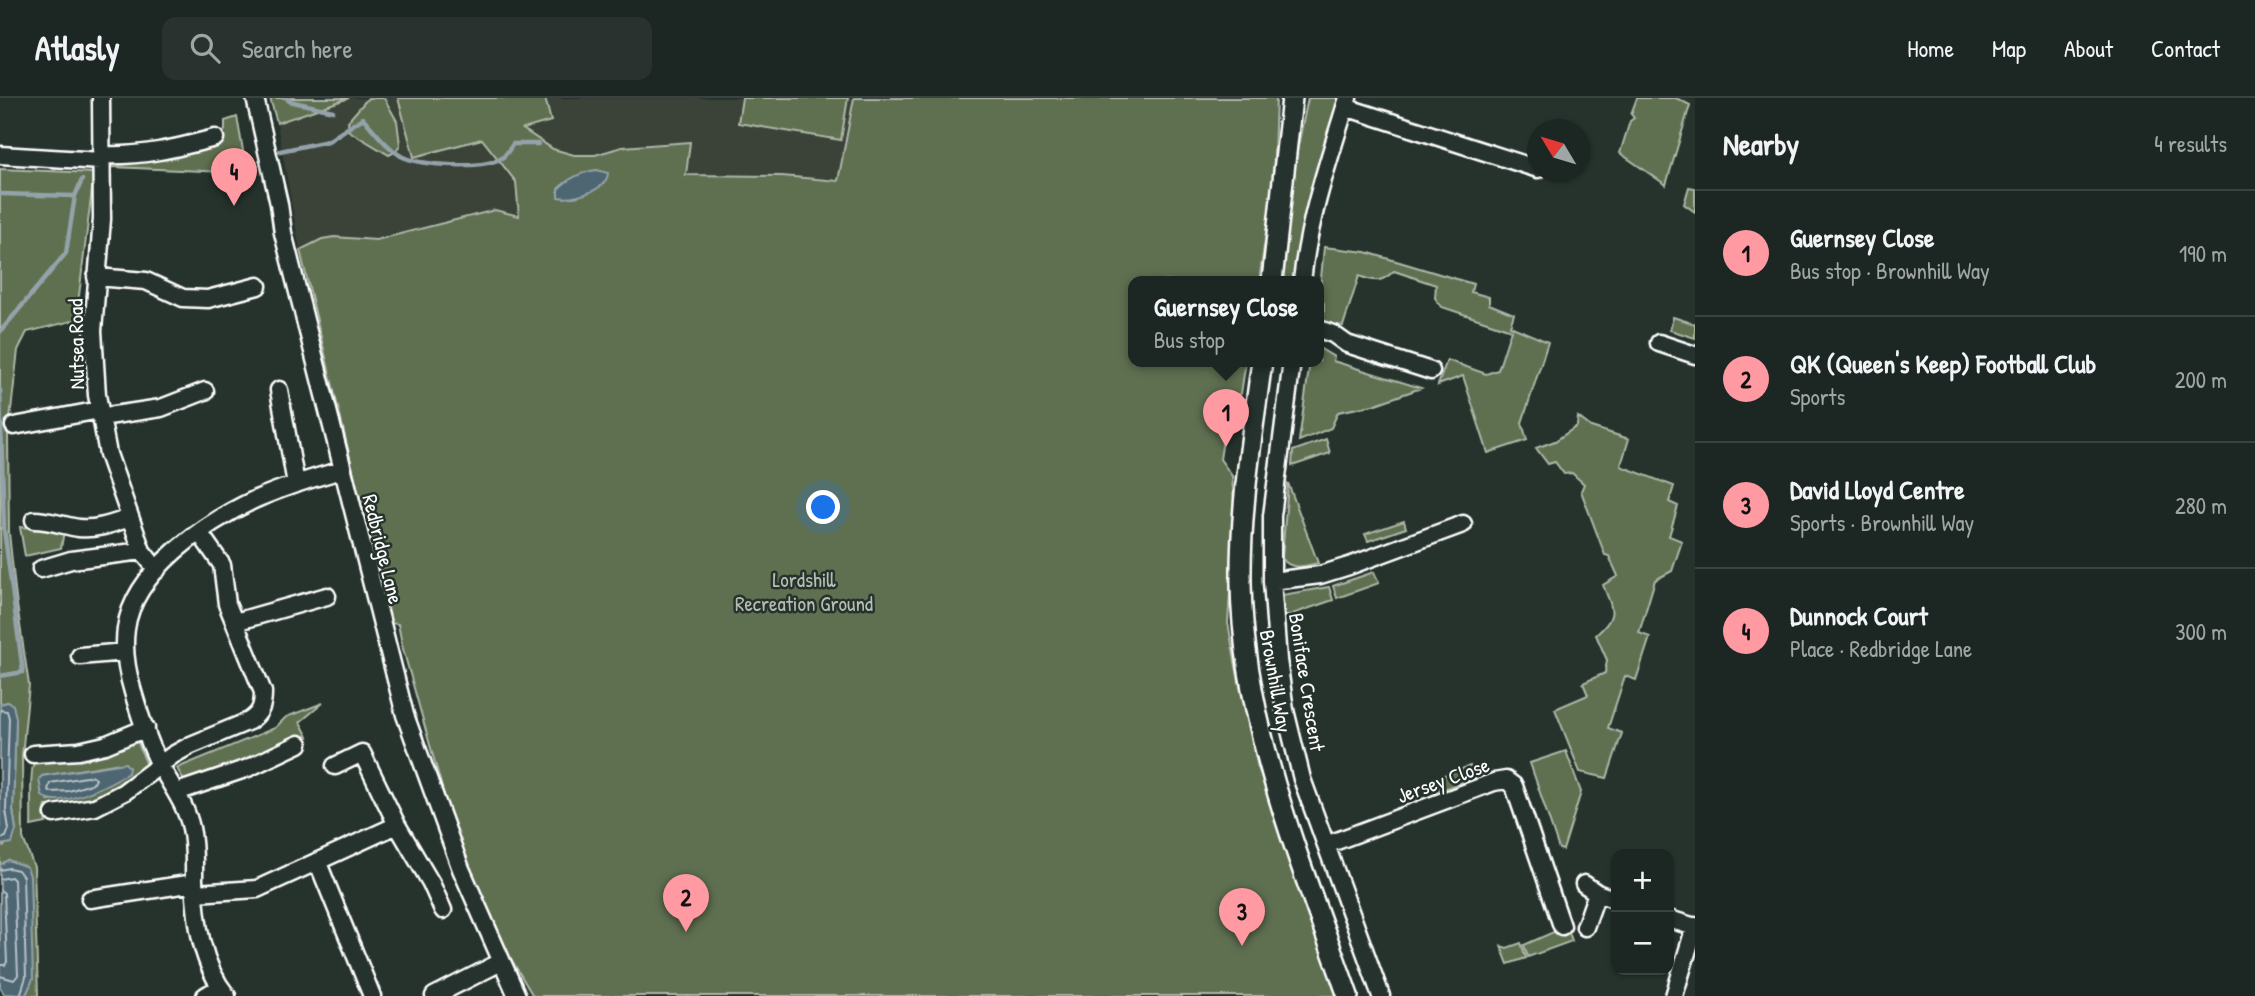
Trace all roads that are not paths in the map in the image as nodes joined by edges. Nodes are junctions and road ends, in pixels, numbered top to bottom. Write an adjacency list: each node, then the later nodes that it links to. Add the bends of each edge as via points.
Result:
1 (101, 98): 7 (street, Nutsea Road)
2 (255, 98): 23 (street, Redbridge Lane)
3 (1294, 100): 9 (street)
4 (1347, 102): 8 (street); 10 (street, via 1318,192)
5 (215, 138): 7 (street, via 165,152)
6 (0, 155): 7 (street)
7 (101, 158): 11 (street, Nutsea Road, via 102,219)
8 (1527, 165)
9 (1273, 276)
10 (1303, 276)
11 (96, 277): 12 (street, Nutsea Road, via 146,281 183,298 208,299); 21 (street, Nutsea Road, via 93,331)
12 (258, 286)
13 (1324, 331): 18 (street, via 1347,344)
14 (1659, 343): 15 (street)
15 (1695, 355)
16 (1261, 367): 63 (street, Brownhill Way, via 1241,546 1247,662 1274,780)
17 (1291, 367): 32 (street, Boniface Crescent, via 1272,516)
18 (1431, 371)
19 (279, 390): 24 (street)
20 (205, 391): 21 (street, Nutsea Road, via 161,408)
21 (100, 414): 22 (street, Nutsea Road); 25 (street, Nutsea Road)
22 (14, 426)
23 (342, 470): 24 (street); 57 (street, Redbridge Lane, via 405,715 461,869)
24 (296, 484): 28 (street, via 257,498)
25 (130, 518): 26 (street, via 80,528); 29 (street, Nutsea Road)
26 (34, 520)
27 (1464, 524): 32 (street, via 1327,573)
28 (200, 532): 31 (street); 34 (street, via 222,565 227,604)
29 (142, 551): 30 (street, via 71,560); 31 (street, Nutsea Road)
30 (41, 569)
31 (157, 570): 35 (street, via 133,605)
32 (1272, 581): 45 (street, Boniface Crescent, via 1285,710 1302,779)
33 (327, 596): 34 (street)
34 (235, 622): 40 (street, via 263,692 263,706 249,721 191,745)
35 (125, 652): 36 (street); 37 (street)
36 (80, 656)
37 (146, 728): 39 (street, via 92,748); 40 (street)
38 (299, 744): 42 (street)
39 (33, 754)
40 (160, 765): 42 (street); 43 (street, via 94,807)
41 (335, 766): 44 (street, via 362,753)
42 (177, 792): 49 (street, via 191,828)
43 (54, 814)
44 (397, 825): 46 (street); 52 (street)
45 (1326, 845): 48 (street, Jersey Close, via 1506,780 1514,786); 64 (street, Boniface Crescent)
46 (318, 863): 49 (street, via 257,889); 61 (street)
47 (1564, 880): 48 (street)
48 (1548, 885): 54 (street, Jersey Close)
49 (195, 888): 51 (street); 58 (street, via 202,948)
50 (1611, 898): 55 (street, via 1590,888)
51 (90, 900)
52 (443, 910)
53 (1674, 921): 56 (street)
54 (1562, 926)
55 (1586, 927)
56 (1695, 927): 65 (street)
57 (501, 962): 59 (street); 62 (street, Redbridge Lane)
58 (224, 992): 60 (street)
59 (438, 995)
60 (205, 996)
61 (372, 996)
62 (517, 996)
63 (1349, 996)
64 (1381, 996)
65 (1674, 996)

